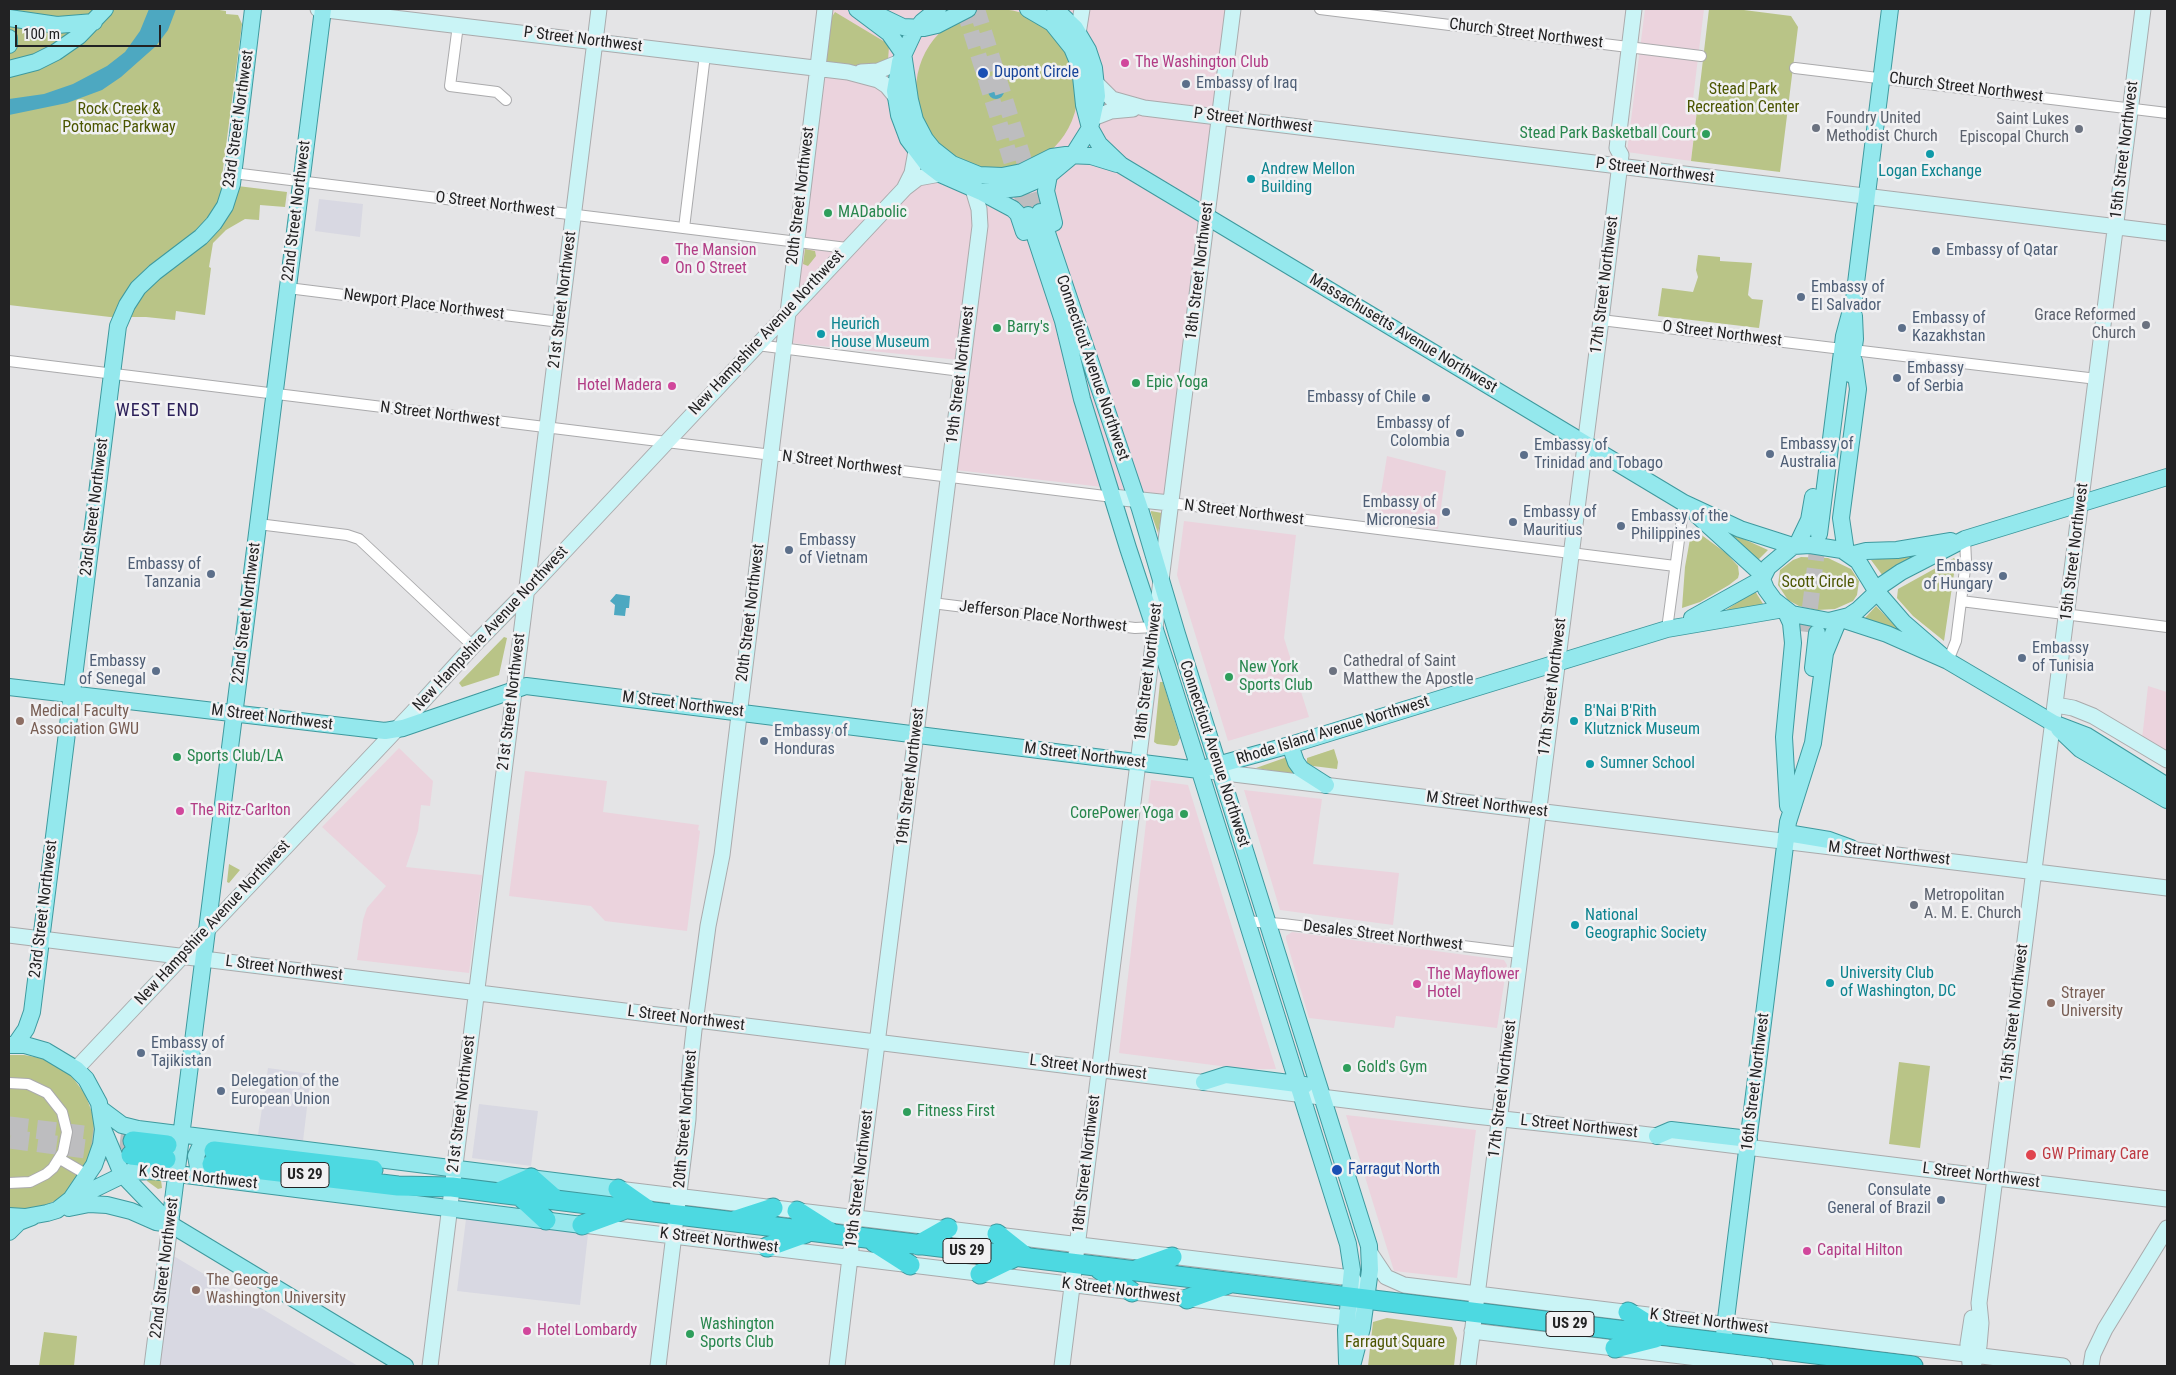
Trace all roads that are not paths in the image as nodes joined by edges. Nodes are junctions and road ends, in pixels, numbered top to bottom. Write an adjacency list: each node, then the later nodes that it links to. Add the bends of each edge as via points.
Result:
1 (105, 9): 20 (main road)
2 (254, 9): 48 (main road, 23rd Street Northwest)
3 (318, 9): 4 (main road, P Street Northwest)
4 (323, 9): 21 (main road, P Street Northwest); 51 (main road, 22nd Street Northwest)
5 (599, 9): 25 (main road, 21st Street Northwest)
6 (825, 9): 32 (main road, 20th Street Northwest)
7 (857, 9): 30 (main road, via 889,33)
8 (863, 9): 22 (main road, via 903,27)
9 (938, 9): 22 (main road)
10 (968, 9): 22 (main road, via 931,27)
11 (1028, 9): 43 (main road, Massachusetts Avenue Northwest, via 1052,23 1072,48 1080,67 1084,105)
12 (1055, 9): 23 (main road)
13 (1082, 9): 23 (main road)
14 (1234, 9): 42 (main road, 18th Street Northwest)
15 (1320, 9): 27 (street, Church Street Northwest)
16 (1634, 9): 27 (main road, 17th Street Northwest)
17 (1890, 9): 35 (main road)
18 (2143, 9): 40 (main road, 15th Street Northwest)
19 (9, 18): 20 (main road, via 57,25)
20 (94, 22): 31 (main road, via 46,58)
21 (458, 25): 25 (main road, P Street Northwest); 38 (street, via 450,86 497,92)
22 (917, 28): 30 (main road)
23 (1078, 34): 36 (main road, via 1091,58)
24 (9, 38): 26 (main road)
25 (595, 42): 28 (main road, P Street Northwest); 55 (main road, 21st Street Northwest)
26 (9, 45)
27 (1630, 48): 29 (street, Church Street Northwest); 47 (main road, 17th Street Northwest, via 1617,148 1621,155)
28 (705, 55): 32 (main road, P Street Northwest); 58 (street)
29 (1701, 56)
30 (902, 57): 34 (main road, P Street Northwest, via 878,71); 37 (main road); 45 (main road, Massachusetts Avenue Northwest, via 915,120 933,149 952,164 980,175 1002,176 1029,170 1052,157)
31 (9, 68)
32 (818, 68): 34 (main road, P Street Northwest); 60 (main road, 20th Street Northwest)
33 (1795, 68): 35 (street, Church Street Northwest)
34 (848, 72): 37 (main road, P Street Northwest, via 878,80)
35 (1881, 78): 40 (street, Church Street Northwest); 54 (main road)
36 (1097, 84): 39 (main road, P Street Northwest, via 1112,99); 43 (main road)
37 (896, 97): 44 (main road, via 901,122)
38 (506, 100)
39 (1144, 108): 42 (main road, P Street Northwest); 43 (main road, P Street Northwest, via 1111,111)
40 (2130, 108): 41 (street, Church Street Northwest); 57 (main road, 15th Street Northwest)
41 (2167, 112)
42 (1220, 117): 47 (main road, P Street Northwest); 56 (main road, 18th Street Northwest)
43 (1092, 123): 45 (main road); 46 (main road, Massachusetts Avenue Northwest, via 1099,144)
44 (916, 151): 49 (main road); 52 (main road, New Hampshire Avenue Northwest)
45 (1073, 155): 46 (main road, Massachusetts Avenue Northwest, via 1100,157); 50 (main road)
46 (1121, 165): 56 (main road, Massachusetts Avenue Northwest)
47 (1619, 167): 54 (main road, P Street Northwest); 64 (main road, 17th Street Northwest)
48 (233, 173): 51 (street, O Street Northwest); 71 (main road, 23rd Street Northwest, via 225,206 214,223 201,237 147,278 127,305 118,326)
49 (940, 174): 52 (main road, New Hampshire Avenue Northwest, via 918,178); 53 (main road)
50 (1049, 175): 53 (main road, via 1019,188); 75 (main road, via 1048,204 1099,366)
51 (302, 182): 55 (street, O Street Northwest); 62 (main road, 22nd Street Northwest)
52 (905, 188): 61 (main road, New Hampshire Avenue Northwest)
53 (977, 190): 70 (main road, 19th Street Northwest, via 980,226); 74 (main road, via 1018,214 1065,363)
54 (1866, 197): 57 (main road, P Street Northwest); 68 (main road)
55 (573, 215): 58 (street, O Street Northwest); 65 (main road, 21st Street Northwest)
56 (1206, 216): 78 (main road, Massachusetts Avenue Northwest); 86 (main road, 18th Street Northwest)
57 (2115, 227): 59 (main road, P Street Northwest); 72 (main road, 15th Street Northwest)
58 (684, 228): 60 (street, O Street Northwest)
59 (2167, 233)
60 (796, 242): 61 (street, O Street Northwest); 63 (main road, 20th Street Northwest)
61 (847, 248): 63 (main road, New Hampshire Avenue Northwest)
62 (288, 288): 65 (street, Newport Place Northwest); 73 (main road, 22nd Street Northwest)
63 (788, 313): 66 (main road, New Hampshire Avenue Northwest); 67 (main road, 20th Street Northwest)
64 (1601, 320): 68 (street, O Street Northwest); 78 (main road, 17th Street Northwest)
65 (560, 322): 76 (main road, 21st Street Northwest)
66 (756, 346): 67 (street); 77 (main road, New Hampshire Avenue Northwest)
67 (784, 349): 70 (street); 79 (main road, 20th Street Northwest)
68 (1848, 349): 72 (street, O Street Northwest); 88 (main road); 90 (main road, via 1827,386 1810,515); 92 (main road, via 1858,389 1841,518)
69 (9, 362): 71 (street, N Street Northwest)
70 (961, 371): 80 (main road, 19th Street Northwest)
71 (111, 374): 73 (street, N Street Northwest); 112 (main road, 23rd Street Northwest)
72 (2097, 379): 85 (main road, 15th Street Northwest)
73 (275, 394): 76 (street, N Street Northwest); 87 (main road, 22nd Street Northwest)
74 (1082, 399): 75 (main road, Connecticut Avenue Northwest, via 1034,213); 82 (main road, Connecticut Avenue Northwest)
75 (1107, 408): 83 (main road, Connecticut Avenue Northwest)
76 (547, 428): 77 (street, N Street Northwest); 97 (main road, 21st Street Northwest)
77 (665, 442): 79 (street, N Street Northwest); 97 (main road, New Hampshire Avenue Northwest)
78 (1585, 444): 84 (main road, Massachusetts Avenue Northwest); 91 (main road, 17th Street Northwest)
79 (771, 456): 80 (street, N Street Northwest); 114 (main road, 20th Street Northwest)
80 (948, 477): 82 (street, N Street Northwest); 99 (main road, 19th Street Northwest)
81 (2167, 477): 85 (main road)
82 (1113, 497): 83 (main road, N Street Northwest); 103 (main road, Connecticut Avenue Northwest)
83 (1136, 499): 86 (main road, N Street Northwest); 95 (main road, Connecticut Avenue Northwest)
84 (1684, 503): 90 (main road, Massachusetts Avenue Northwest, via 1740,529); 93 (street); 94 (main road, Massachusetts Avenue Northwest)
85 (2081, 503): 89 (main road); 101 (main road, 15th Street Northwest)
86 (1170, 504): 91 (street, N Street Northwest); 95 (main road, 18th Street Northwest)
87 (258, 524): 107 (street, via 359,539); 115 (main road, 22nd Street Northwest)
88 (1824, 534)
89 (1965, 539): 92 (main road); 96 (main road, via 1902,572); 98 (street)
90 (1795, 545): 92 (main road, via 1838,549); 94 (main road, via 1779,556)
91 (1571, 554): 93 (street, N Street Northwest); 109 (main road, 17th Street Northwest)
92 (1849, 554): 96 (main road, via 1861,565)
93 (1675, 566): 105 (street)
94 (1763, 577): 100 (main road, via 1766,589); 105 (main road, Rhode Island Avenue Northwest, via 1703,614)
95 (1161, 579): 103 (main road, 18th Street Northwest); 123 (main road, Connecticut Avenue Northwest)
96 (1876, 590): 102 (main road, via 1858,610); 108 (main road, via 1903,622)
97 (526, 592): 107 (main road, New Hampshire Avenue Northwest); 111 (main road, 21st Street Northwest)
98 (1961, 601): 101 (street); 108 (street, via 1954,648)
99 (932, 603): 103 (street, Jefferson Place Northwest, via 1135,628); 118 (main road, 19th Street Northwest)
100 (1784, 609): 102 (main road, via 1803,617 1829,621); 105 (main road, Rhode Island Avenue Northwest); 128 (main road, 16th Street Northwest, via 1791,623 1793,642 1784,737)
101 (2067, 614): 104 (street); 113 (main road, 15th Street Northwest)
102 (1840, 619): 108 (main road, via 1887,634); 128 (main road, 16th Street Northwest, via 1824,659 1813,743)
103 (1154, 627): 121 (main road, 18th Street Northwest); 124 (main road, Connecticut Avenue Northwest)
104 (2167, 627)
105 (1667, 629): 109 (main road, Rhode Island Avenue Northwest)
106 (1812, 633): 128 (main road, 16th Street Northwest)
107 (473, 646): 117 (main road, New Hampshire Avenue Northwest)
108 (1948, 661): 116 (main road)
109 (1556, 663): 119 (main road, Rhode Island Avenue Northwest); 130 (main road, 17th Street Northwest)
110 (9, 687): 112 (main road, M Street Northwest)
111 (514, 689): 114 (main road, M Street Northwest, via 536,687); 117 (main road, M Street Northwest); 144 (main road, 21st Street Northwest)
112 (71, 695): 115 (main road, M Street Northwest); 140 (main road, 23rd Street Northwest)
113 (2056, 705): 116 (main road, 15th Street Northwest); 120 (main road, via 2092,716)
114 (739, 712): 118 (main road, M Street Northwest); 145 (main road, 20th Street Northwest, via 722,855 708,926)
115 (234, 714): 117 (main road, M Street Northwest, via 374,731); 138 (main road, 22nd Street Northwest)
116 (2052, 723): 122 (main road, via 2080,749); 134 (main road, 15th Street Northwest)
117 (396, 730): 138 (main road, New Hampshire Avenue Northwest)
118 (916, 735): 121 (main road, M Street Northwest); 146 (main road, 19th Street Northwest)
119 (1290, 745): 123 (main road, Rhode Island Avenue Northwest); 126 (main road, via 1301,769)
120 (2167, 760)
121 (1137, 762): 124 (main road, M Street Northwest); 148 (main road, 18th Street Northwest)
122 (2126, 768): 125 (main road); 127 (main road); 129 (main road); 131 (main road)
123 (1219, 769): 124 (main road, Rhode Island Avenue Northwest); 126 (main road, M Street Northwest); 137 (main road, Connecticut Avenue Northwest)
124 (1199, 770): 136 (main road, Connecticut Avenue Northwest)
125 (2167, 778)
126 (1326, 785): 130 (main road, M Street Northwest)
127 (2167, 786)
128 (1792, 788): 132 (main road, 16th Street Northwest)
129 (2167, 800)
130 (1538, 807): 132 (main road, M Street Northwest, via 1631,823); 141 (main road, 17th Street Northwest)
131 (2167, 809)
132 (1787, 832): 133 (main road); 158 (main road, 16th Street Northwest)
133 (1851, 848): 134 (main road, M Street Northwest)
134 (2033, 868): 135 (main road, M Street Northwest, via 2104,873 2125,884); 166 (main road, 15th Street Northwest)
135 (2167, 888)
136 (1246, 922): 137 (street, Desales Street Northwest); 152 (main road, Connecticut Avenue Northwest)
137 (1267, 922): 141 (street, Desales Street Northwest); 153 (main road, Connecticut Avenue Northwest)
138 (208, 929): 142 (main road, New Hampshire Avenue Northwest); 143 (main road, 22nd Street Northwest)
139 (9, 935): 140 (main road, L Street Northwest)
140 (40, 939): 142 (main road, L Street Northwest); 147 (main road, 23rd Street Northwest, via 32,1012 26,1029)
141 (1520, 953): 155 (main road, 17th Street Northwest)
142 (181, 956): 143 (main road, L Street Northwest); 149 (main road, New Hampshire Avenue Northwest)
143 (204, 959): 144 (main road, L Street Northwest); 159 (main road, 22nd Street Northwest)
144 (476, 993): 145 (main road, L Street Northwest); 167 (main road, 21st Street Northwest)
145 (696, 1020): 146 (main road, L Street Northwest); 175 (main road, 20th Street Northwest)
146 (878, 1042): 148 (main road, L Street Northwest, via 1003,1057); 188 (main road, 19th Street Northwest)
147 (12, 1045): 149 (main road, via 46,1050)
148 (1100, 1064): 150 (main road, L Street Northwest); 204 (main road, 18th Street Northwest)
149 (81, 1074): 154 (main road)
150 (1204, 1082): 152 (main road, via 1226,1075)
151 (9, 1083): 162 (street, via 38,1088 59,1106 67,1132)
152 (1299, 1089): 153 (main road); 212 (main road, Connecticut Avenue Northwest, via 1348,1244)
153 (1321, 1092): 155 (main road, L Street Northwest, via 1422,1109); 203 (main road, Connecticut Avenue Northwest)
154 (102, 1110): 156 (main road); 159 (main road, K Street Northwest, via 122,1125)
155 (1500, 1114): 157 (main road, L Street Northwest); 218 (main road, 17th Street Northwest)
156 (103, 1129): 164 (main road); 176 (main road, via 94,1165)
157 (1657, 1136): 158 (main road, via 1671,1130)
158 (1748, 1143): 166 (main road, L Street Northwest, via 1888,1165); 222 (main road, 16th Street Northwest)
159 (172, 1146): 160 (highway, K Street Northwest); 161 (main road, K Street Northwest); 165 (main road, 22nd Street Northwest)
160 (132, 1148)
161 (211, 1158): 165 (main road, K Street Northwest); 167 (main road, K Street Northwest); 167 (highway, K Street Northwest / US 29, via 398,1186); 179 (main road, K Street Northwest)
162 (60, 1159): 163 (street); 169 (street, via 38,1179 21,1184)
163 (84, 1173)
164 (122, 1174): 165 (main road, K Street Northwest, via 145,1171); 176 (main road, K Street Northwest); 191 (main road)
165 (177, 1174): 191 (main road, 22nd Street Northwest)
166 (1995, 1174): 171 (main road, L Street Northwest); 225 (main road, 15th Street Northwest, via 1979,1303 1981,1323)
167 (453, 1178): 168 (main road, K Street Northwest); 173 (highway, K Street Northwest / US 29); 179 (main road, 21st Street Northwest)
168 (531, 1178): 170 (main road, K Street Northwest); 173 (highway); 178 (highway)
169 (9, 1183)
170 (618, 1189): 175 (main road, K Street Northwest); 184 (highway)
171 (2096, 1190): 172 (main road, via 2121,1185); 177 (main road, L Street Northwest)
172 (2167, 1191)
173 (498, 1192): 174 (highway, K Street Northwest / US 29)
174 (519, 1195): 178 (highway, K Street Northwest / US 29); 189 (highway)
175 (679, 1196): 180 (main road, K Street Northwest); 185 (main road, 20th Street Northwest)
176 (71, 1199): 182 (main road)
177 (2167, 1199)
178 (556, 1200): 181 (highway, K Street Northwest / US 29)
179 (449, 1208): 189 (main road, K Street Northwest); 229 (main road, 21st Street Northwest)
180 (773, 1208): 183 (main road, K Street Northwest); 190 (highway)
181 (626, 1209): 184 (highway, K Street Northwest / US 29); 192 (highway)
182 (57, 1210): 187 (main road); 191 (main road, via 89,1204 107,1205)
183 (798, 1211): 188 (main road, K Street Northwest); 197 (highway)
184 (651, 1212): 185 (highway, K Street Northwest / US 29)
185 (676, 1215): 190 (highway, K Street Northwest / US 29); 199 (main road, 20th Street Northwest)
186 (9, 1216): 187 (main road)
187 (32, 1217): 196 (main road)
188 (855, 1218): 193 (main road, K Street Northwest); 200 (main road, 19th Street Northwest)
189 (546, 1220): 192 (main road, K Street Northwest)
190 (731, 1222): 195 (highway, K Street Northwest / US 29)
191 (170, 1224): 227 (main road, 22nd Street Northwest); 228 (main road)
192 (582, 1225): 199 (main road, K Street Northwest)
193 (948, 1228): 198 (main road, K Street Northwest); 201 (highway)
194 (2167, 1228): 239 (main road, via 2104,1329)
195 (811, 1231): 197 (highway, K Street Northwest / US 29); 202 (highway)
196 (9, 1232)
197 (833, 1234): 200 (highway, K Street Northwest / US 29)
198 (997, 1234): 204 (main road, K Street Northwest); 206 (highway)
199 (674, 1236): 202 (main road, K Street Northwest); 230 (main road, 20th Street Northwest)
200 (861, 1238): 201 (highway, K Street Northwest / US 29); 205 (main road, 19th Street Northwest); 208 (highway)
201 (918, 1245): 206 (highway, K Street Northwest / US 29)
202 (767, 1247): 205 (main road, K Street Northwest)
203 (1370, 1253): 216 (main road, Connecticut Avenue Northwest); 218 (main road, K Street Northwest, via 1383,1274 1397,1283)
204 (1076, 1254): 206 (highway, K Street Northwest / US 29); 207 (main road, K Street Northwest); 209 (highway, K Street Northwest / US 29); 214 (main road, 18th Street Northwest)
205 (850, 1257): 208 (main road, K Street Northwest); 231 (main road, 19th Street Northwest)
206 (1022, 1257): 211 (highway)
207 (1172, 1257): 210 (highway); 212 (main road, K Street Northwest)
208 (910, 1265): 211 (main road, K Street Northwest)
209 (1096, 1266): 210 (highway, K Street Northwest / US 29); 215 (highway)
210 (1134, 1271): 213 (highway, K Street Northwest / US 29)
211 (980, 1274): 214 (main road, K Street Northwest)
212 (1352, 1278): 216 (main road, Connecticut Avenue Northwest)
213 (1233, 1282): 216 (highway, K Street Northwest / US 29); 217 (highway)
214 (1072, 1285): 215 (main road, K Street Northwest); 232 (main road, 18th Street Northwest)
215 (1132, 1292): 217 (main road, K Street Northwest)
216 (1358, 1298): 218 (highway, K Street Northwest / US 29); 220 (main road); 234 (main road, via 1362,1328)
217 (1186, 1299): 220 (main road, K Street Northwest)
218 (1476, 1303): 219 (main road, K Street Northwest); 221 (main road, 17th Street Northwest); 223 (highway, K Street Northwest / US 29)
219 (1628, 1312): 222 (main road, K Street Northwest); 223 (highway)
220 (1347, 1318): 233 (main road)
221 (1472, 1331): 224 (main road); 235 (main road, 17th Street Northwest)
222 (1724, 1334): 223 (highway, K Street Northwest / US 29); 225 (main road, K Street Northwest); 226 (main road, 16th Street Northwest); 237 (highway, K Street Northwest / US 29)
223 (1666, 1335): 224 (highway)
224 (1615, 1348): 226 (main road)
225 (1972, 1361): 238 (main road, K Street Northwest)
226 (1721, 1364): 236 (main road)
227 (152, 1366)
228 (404, 1366)
229 (430, 1366)
230 (658, 1366)
231 (837, 1366)
232 (1062, 1366)
233 (1348, 1366)
234 (1352, 1366)
235 (1468, 1366)
236 (1765, 1366)
237 (1913, 1366)
238 (2063, 1366)
239 (2091, 1366)

